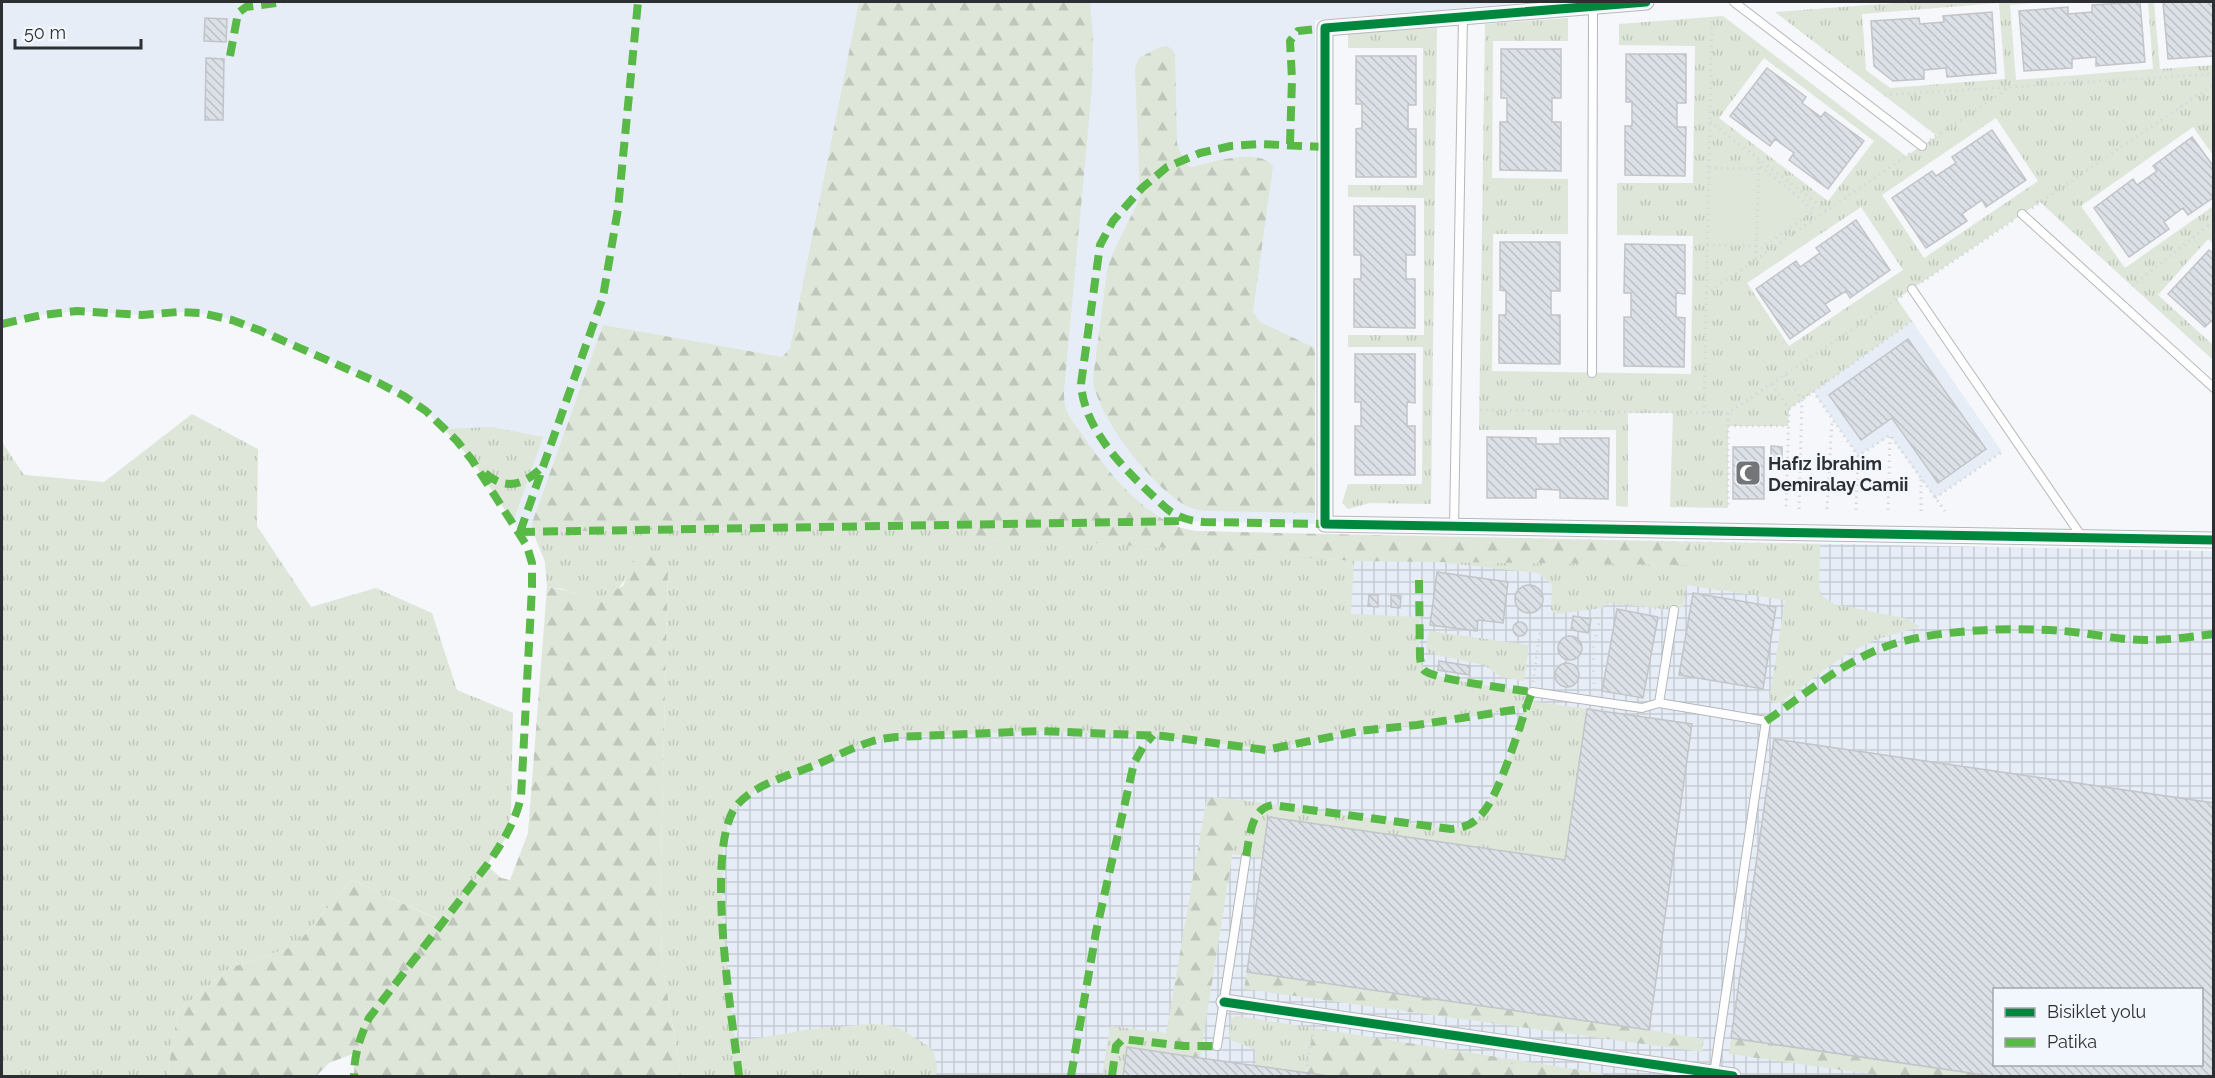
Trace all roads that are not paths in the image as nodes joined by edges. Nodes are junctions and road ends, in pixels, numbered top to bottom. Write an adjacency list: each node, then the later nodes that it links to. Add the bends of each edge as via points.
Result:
1 (1646, 2): 3 (street)
2 (1734, 2): 5 (lane)
3 (1593, 6): 4 (street); 8 (lane)
4 (1463, 16): 10 (lane); 10 (street, via 1325,28 1325,524)
5 (1922, 146)
6 (2022, 214): 9 (lane)
7 (1912, 289): 11 (lane)
8 (1592, 373)
9 (2214, 388)
10 (1454, 526): 11 (street)
11 (2082, 537): 12 (street)
12 (2214, 540)
13 (1674, 610): 15 (lane)
14 (1532, 692): 15 (lane, via 1642,708)
15 (1659, 703): 20 (lane, via 1766,721)
16 (1246, 856): 17 (lane)
17 (1224, 1002): 18 (lane); 19 (street)
18 (1217, 1046)
19 (1689, 1073): 20 (street)
20 (1714, 1074): 21 (street)
21 (1733, 1077)

